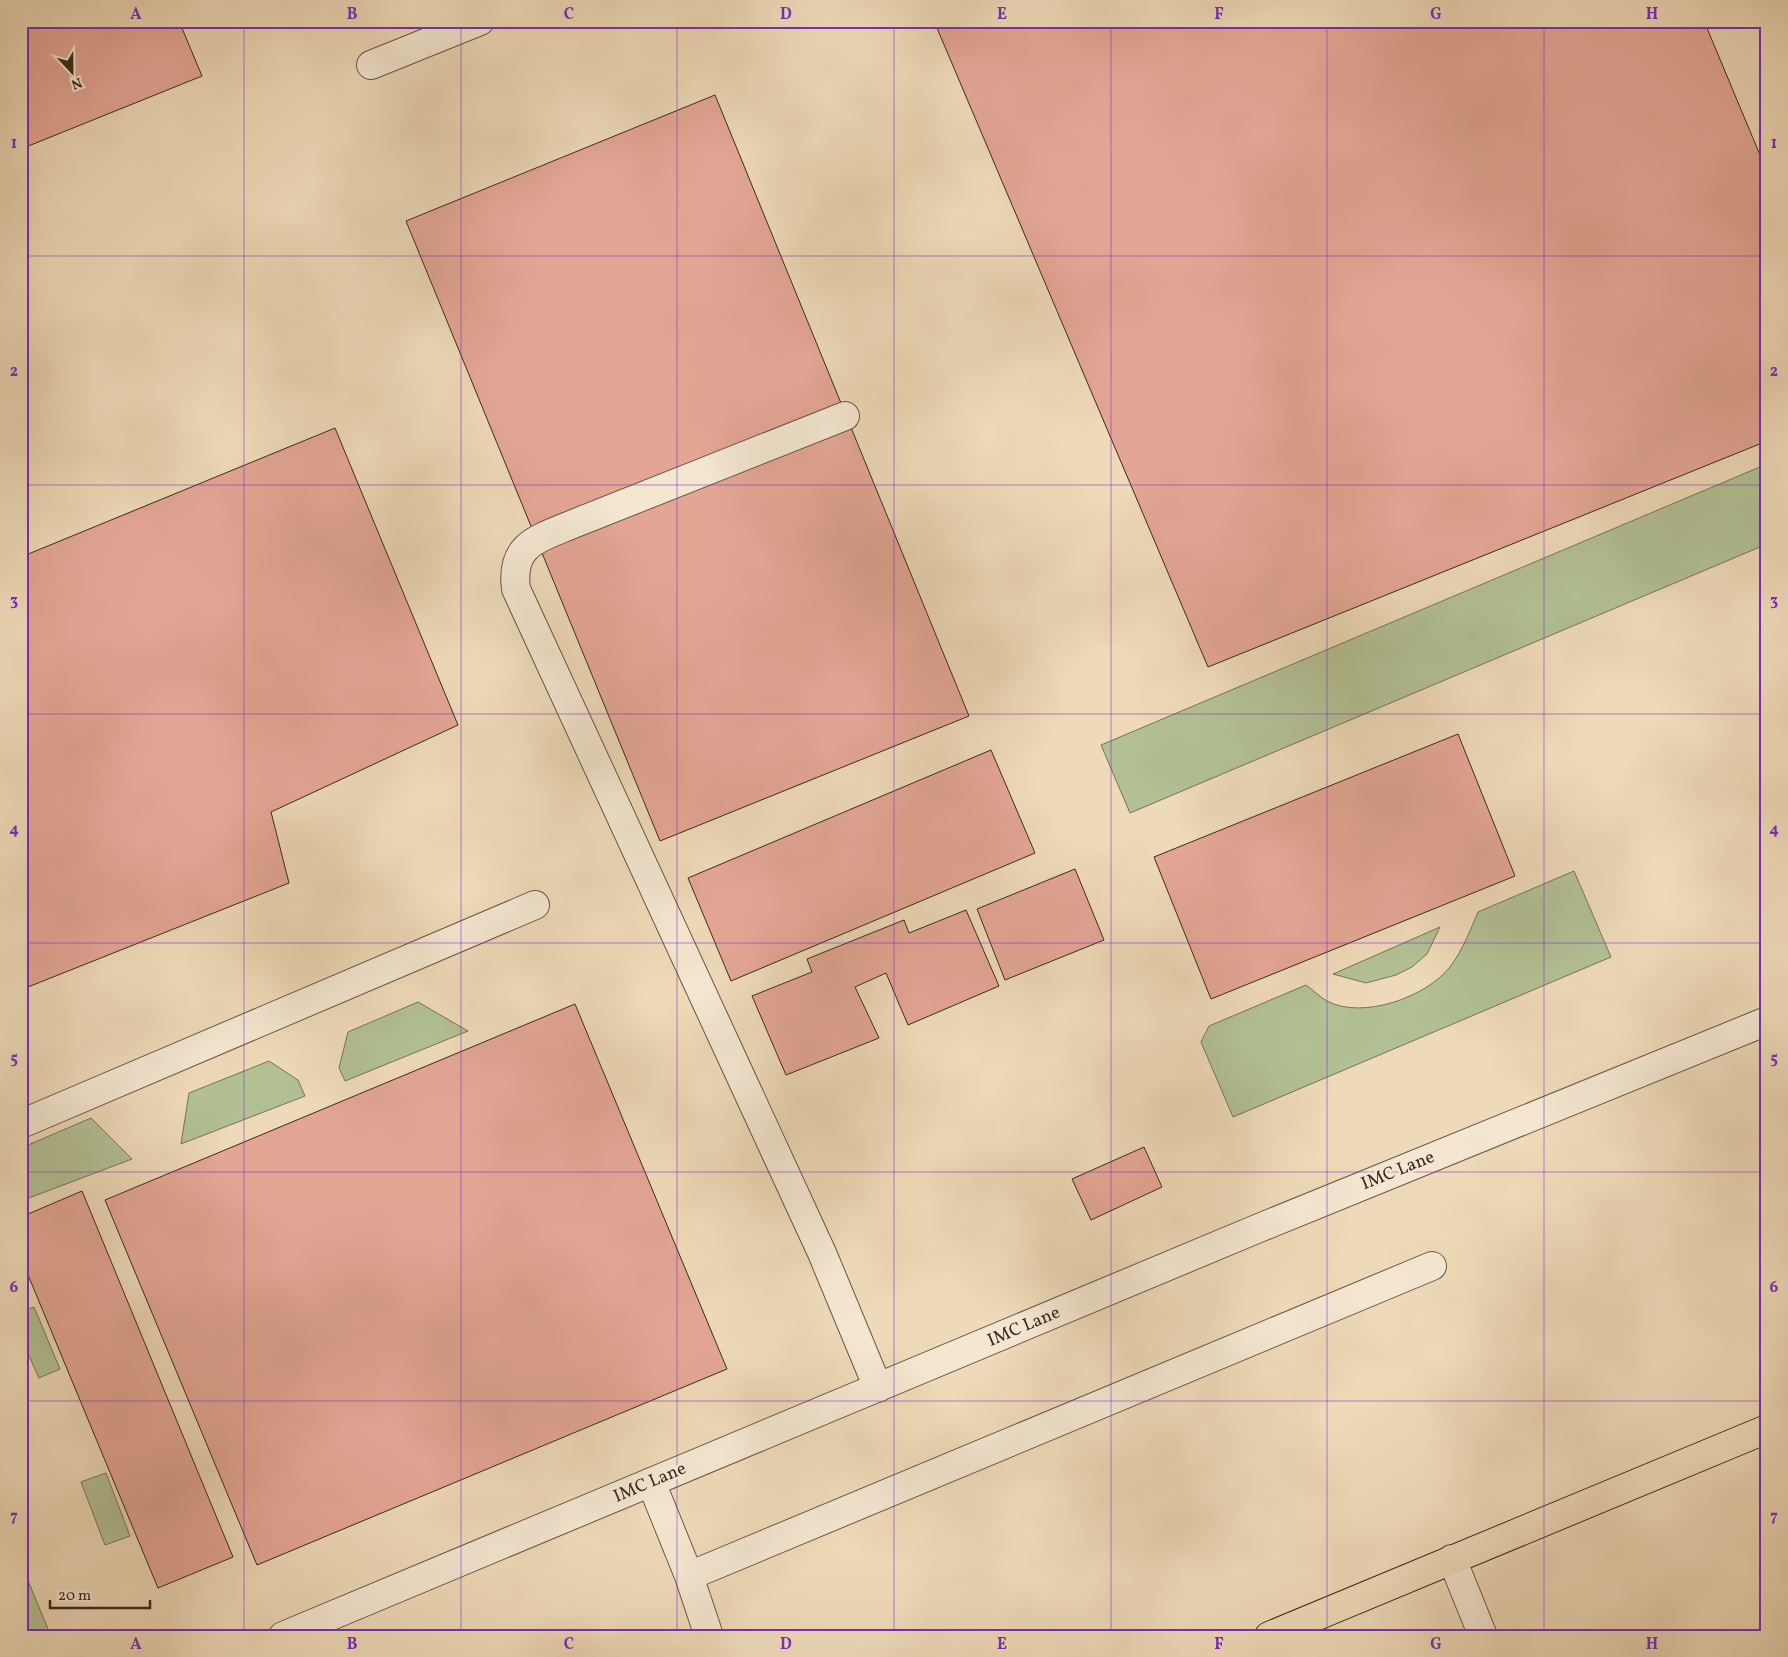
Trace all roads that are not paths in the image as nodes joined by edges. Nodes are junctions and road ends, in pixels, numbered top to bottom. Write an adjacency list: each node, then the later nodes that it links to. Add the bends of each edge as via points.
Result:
1 (480, 21): 2 (lane)
2 (371, 65)
3 (845, 416): 8 (lane, via 531,542 517,559 514,575 516,589 804,1214)
4 (535, 905): 6 (lane)
5 (1767, 1020): 8 (lane, IMC Lane)
6 (21, 1124)
7 (1432, 1266): 12 (lane)
8 (878, 1388): 10 (lane, IMC Lane)
9 (1767, 1429): 11 (main road)
10 (651, 1482): 12 (lane); 13 (lane, IMC Lane)
11 (1452, 1559): 15 (main road); 16 (lane)
12 (689, 1576): 14 (lane)
13 (283, 1636)
14 (710, 1636)
15 (1269, 1636)
16 (1483, 1636)

